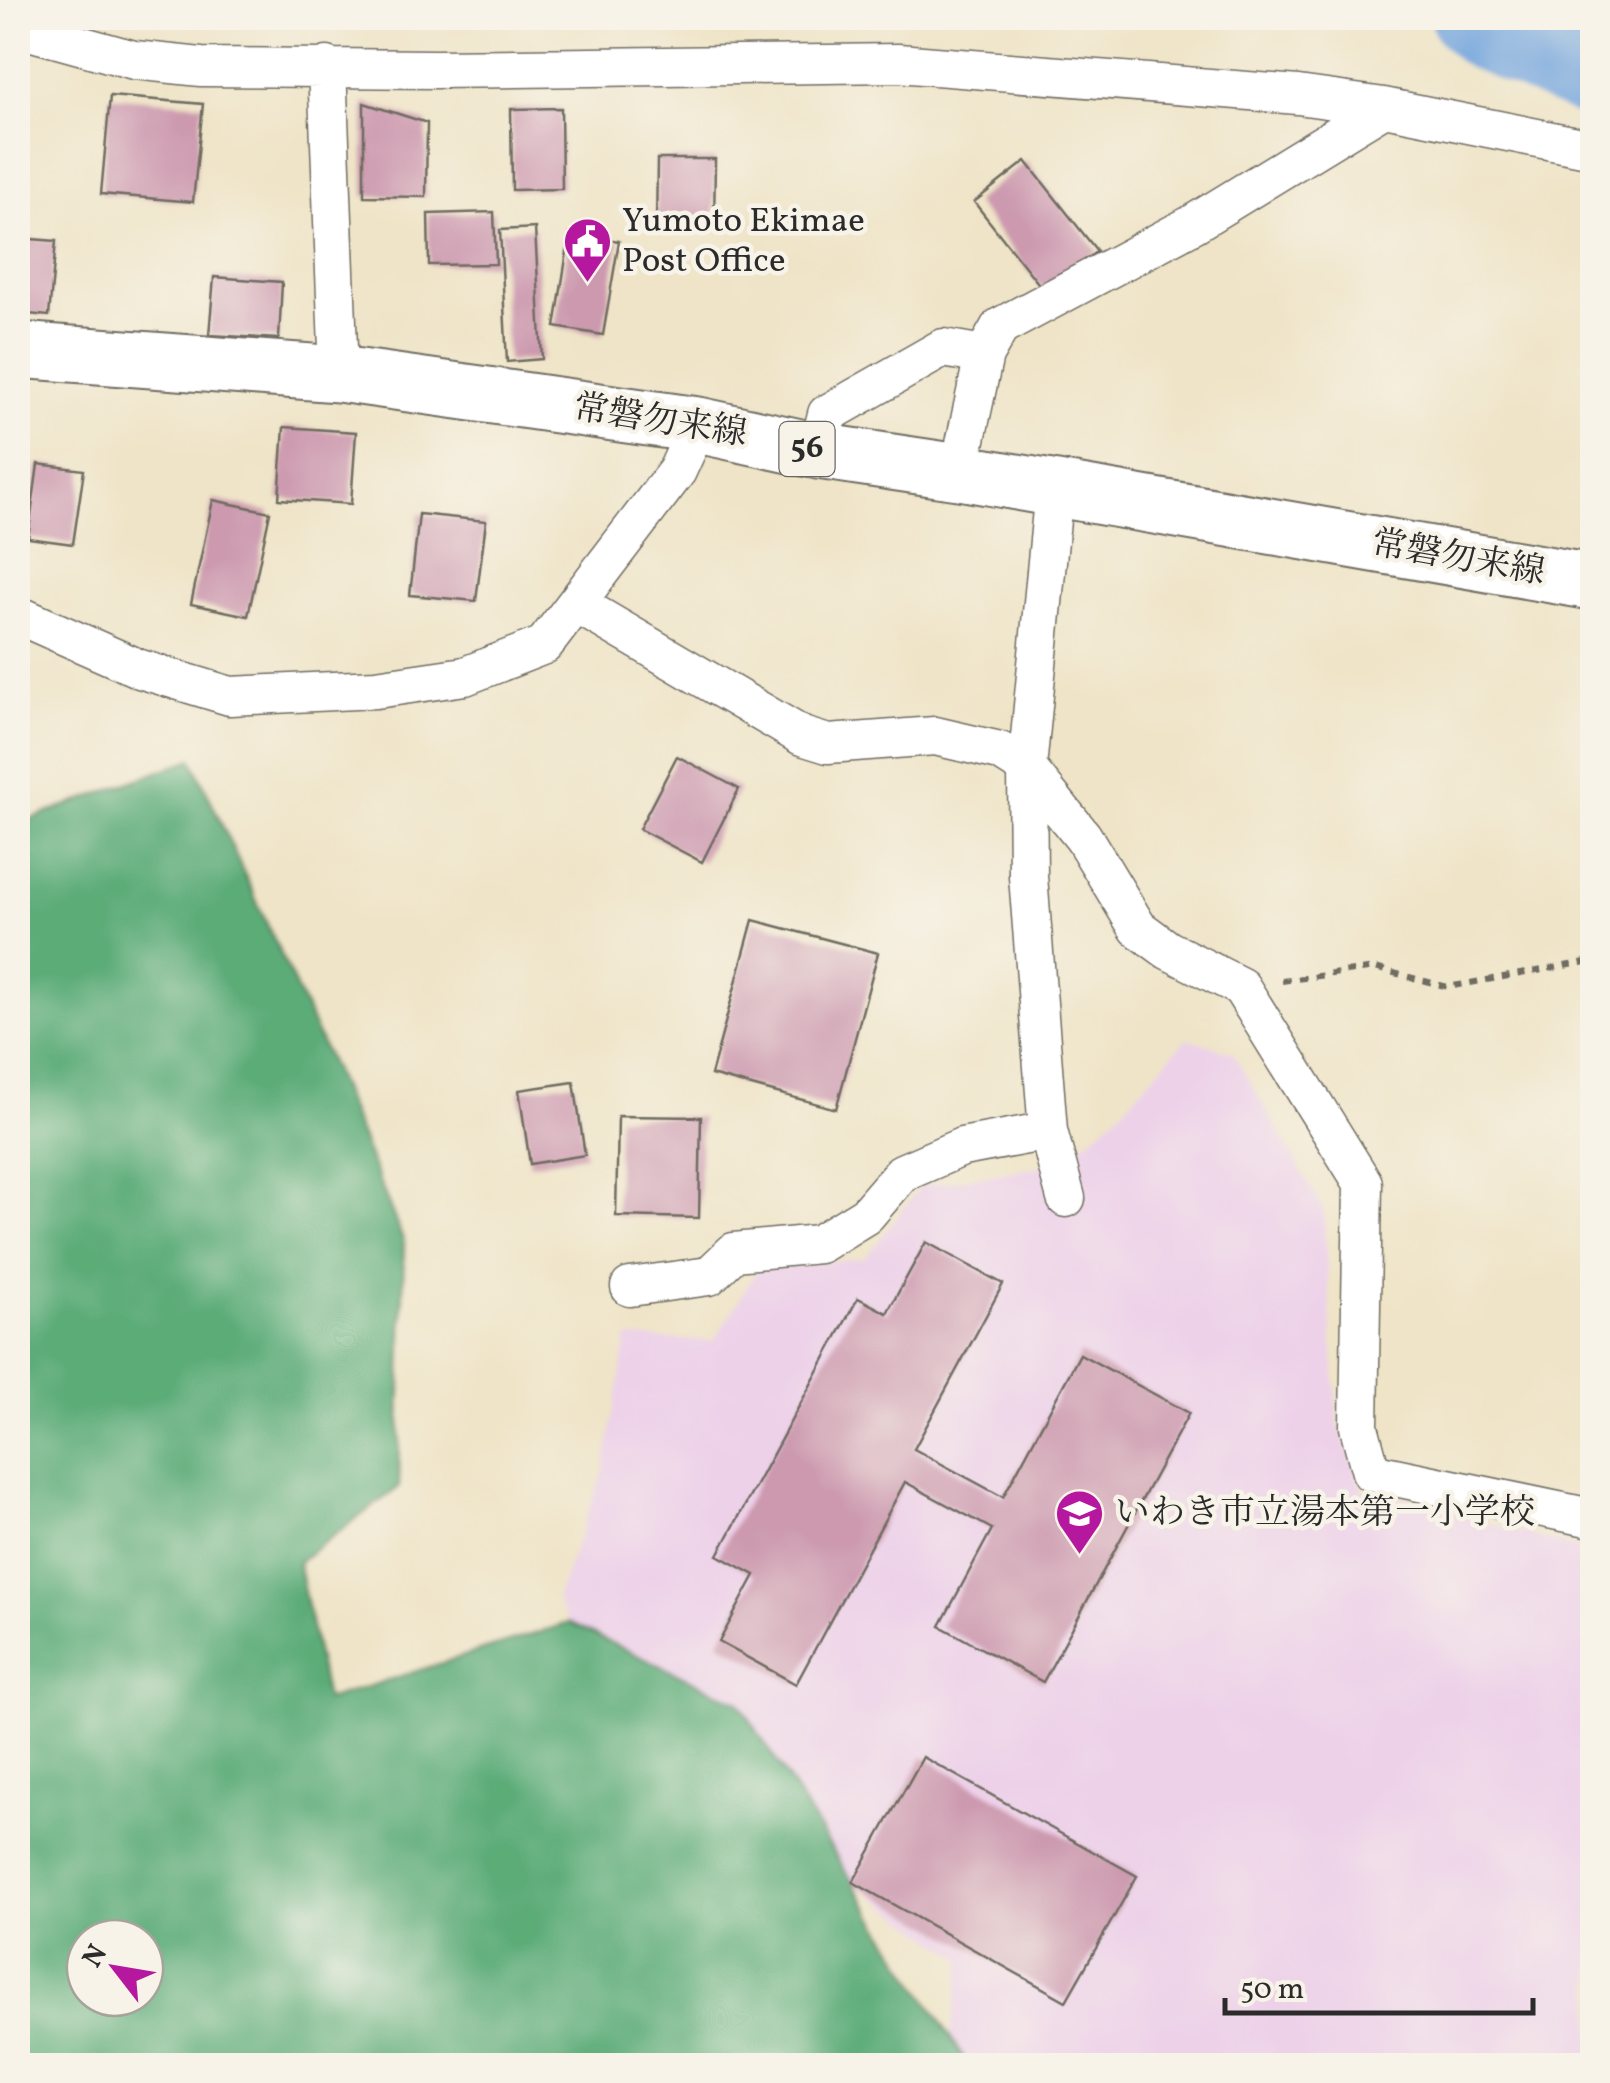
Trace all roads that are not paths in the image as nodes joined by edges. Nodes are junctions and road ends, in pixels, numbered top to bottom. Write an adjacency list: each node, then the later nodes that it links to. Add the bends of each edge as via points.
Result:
1 (18, 28): 2 (street)
2 (84, 33): 3 (street, via 134,60)
3 (327, 66): 4 (street, via 898,64); 8 (street)
4 (1384, 106): 5 (street); 7 (street, via 1193,224 1000,327)
5 (1592, 149)
6 (18, 350): 8 (main road, 常磐勿来線 / 56)
7 (984, 355): 10 (street, via 943,348 827,414); 11 (street)
8 (340, 374): 9 (main road, 常磐勿来線 / 56)
9 (698, 425): 10 (main road, 常磐勿来線 / 56); 14 (street, via 677,470)
10 (818, 451): 11 (main road, 常磐勿来線 / 56)
11 (960, 472): 12 (main road, 常磐勿来線 / 56)
12 (1054, 490): 13 (main road, 常磐勿来線 / 56); 16 (street)
13 (1592, 582)
14 (577, 604): 15 (street, via 544,645 465,676 261,696 230,696 140,670); 16 (street, via 802,736 828,744 936,736 1000,752)
15 (18, 615)
16 (1027, 768): 17 (street, via 1028,876); 20 (street, via 1082,838 1138,928 1241,987 1364,1184 1359,1428 1371,1472)
17 (1048, 1131): 18 (street); 19 (street, via 962,1147 902,1173 866,1215 820,1244 734,1252 709,1276)
18 (1066, 1198)
19 (630, 1287)
20 (1592, 1518)

